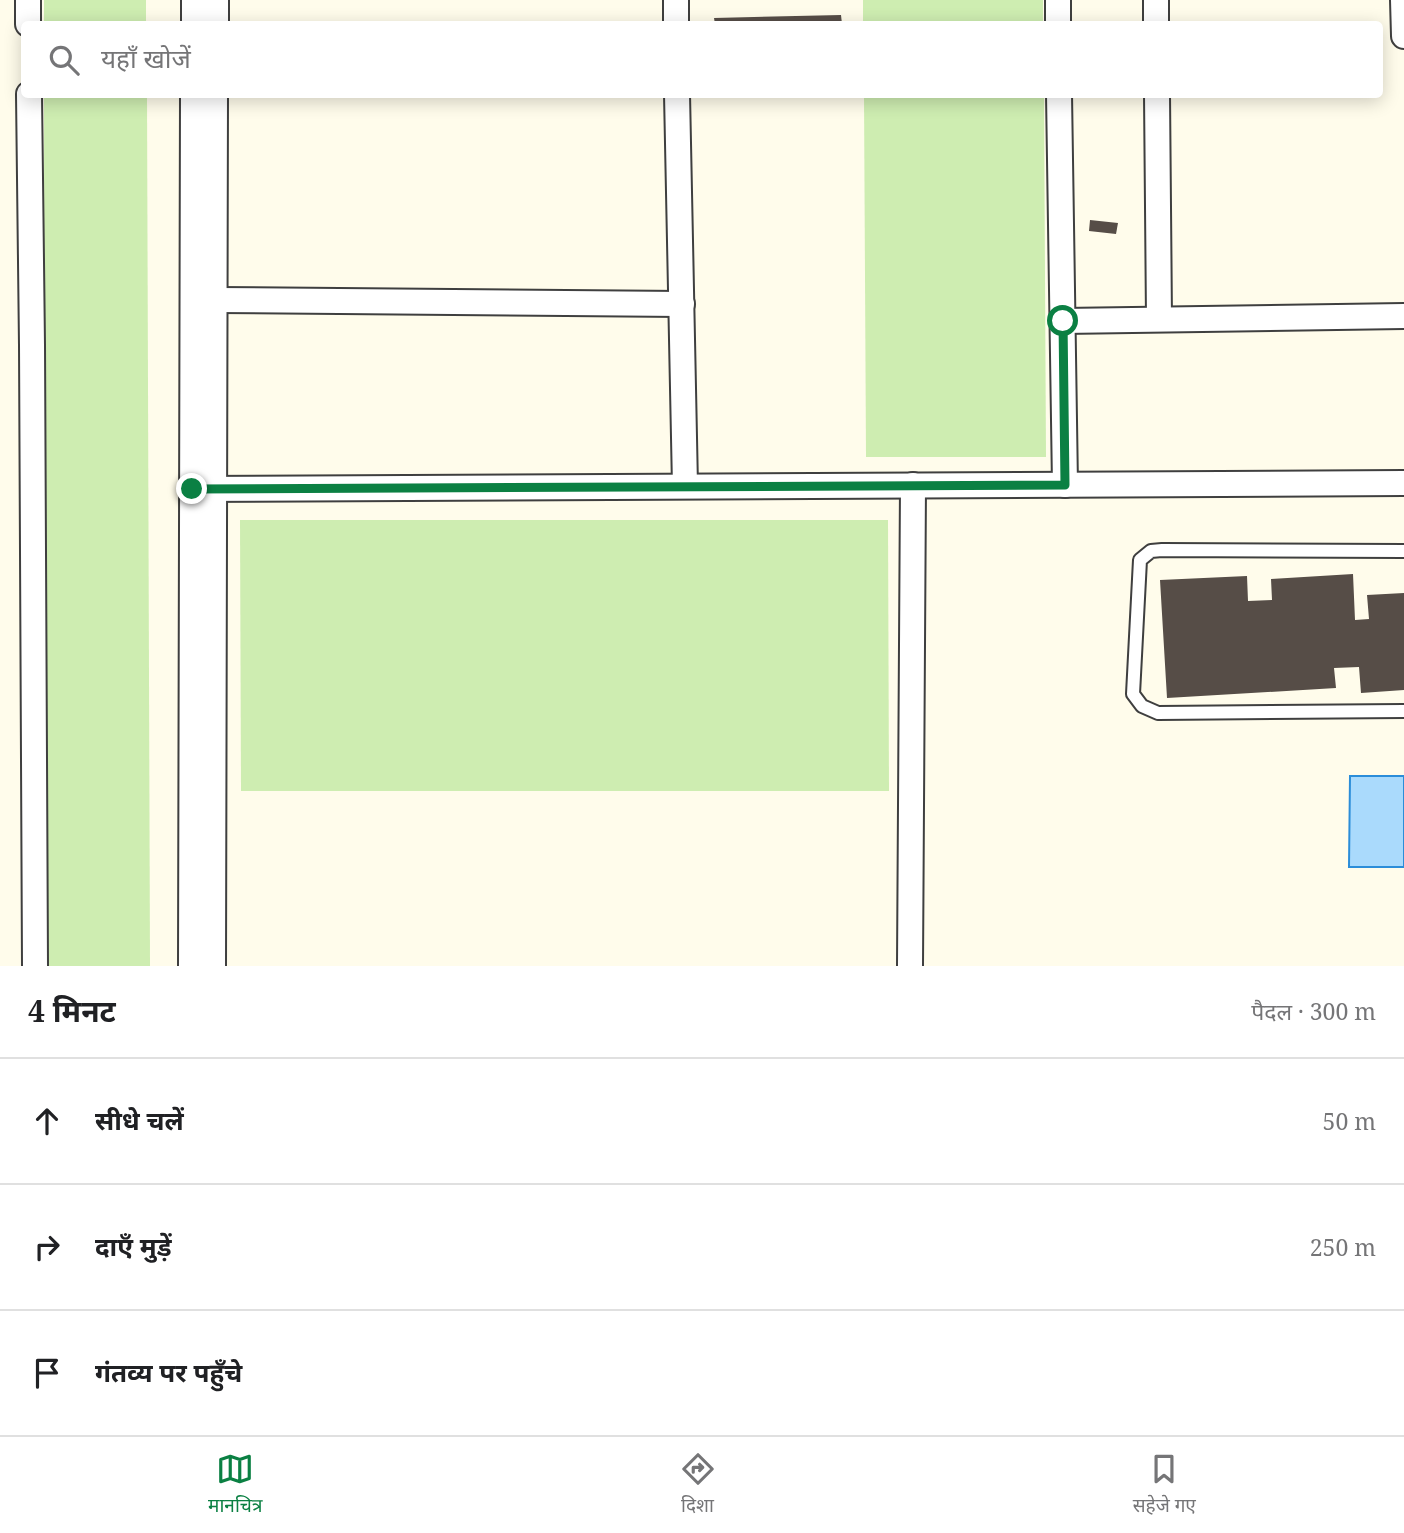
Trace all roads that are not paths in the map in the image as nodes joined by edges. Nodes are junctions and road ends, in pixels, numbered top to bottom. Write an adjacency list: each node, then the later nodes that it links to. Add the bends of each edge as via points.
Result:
1 (27, 0): 8 (street)
2 (194, 0): 9 (street)
3 (216, 0): 10 (street)
4 (676, 0): 11 (street)
5 (1058, 0): 12 (street)
6 (1156, 0): 13 (street)
7 (1403, 0): 14 (street)
8 (28, 21)
9 (194, 21)
10 (216, 21)
11 (676, 21)
12 (1058, 21)
13 (1156, 21)
14 (1404, 36)
15 (29, 98): 33 (street)
16 (193, 98): 30 (street)
17 (215, 98): 21 (street)
18 (677, 98): 22 (street)
19 (1059, 98): 25 (street)
20 (1157, 98): 24 (street)
21 (215, 300): 22 (street); 30 (street)
22 (682, 304): 29 (street)
23 (1404, 316): 24 (street)
24 (1159, 319): 25 (street)
25 (1063, 321): 28 (street)
26 (1404, 483): 28 (street)
27 (913, 485): 28 (street); 29 (street); 36 (street)
28 (1065, 485)
29 (685, 486): 30 (street)
30 (203, 488): 34 (street); 35 (street)
31 (1404, 551): 32 (lane, via 1151,551 1140,560 1133,694 1142,706 1158,713)
32 (1404, 710)
33 (35, 966)
34 (191, 966)
35 (213, 966)
36 (910, 966)

